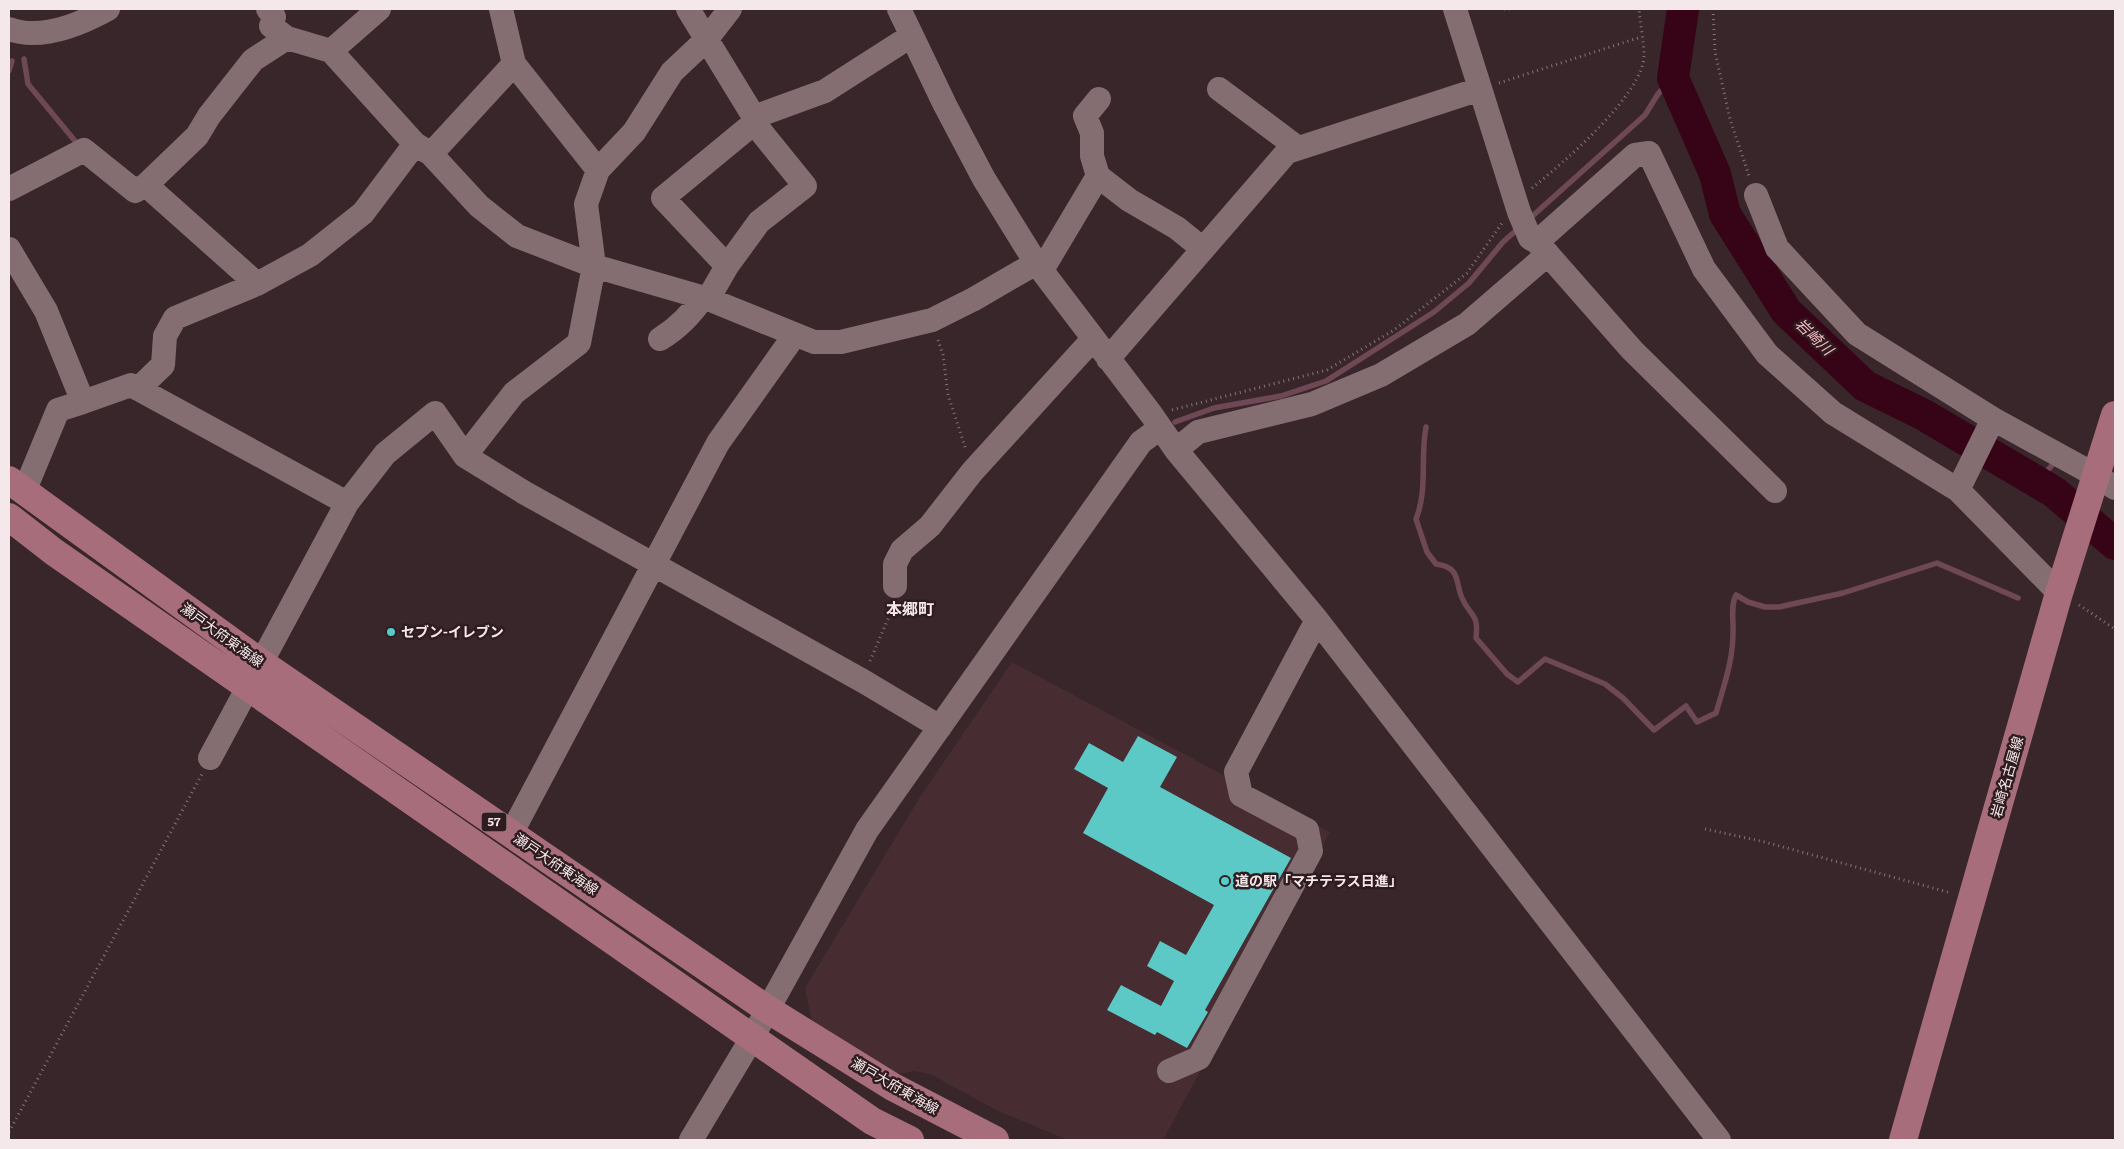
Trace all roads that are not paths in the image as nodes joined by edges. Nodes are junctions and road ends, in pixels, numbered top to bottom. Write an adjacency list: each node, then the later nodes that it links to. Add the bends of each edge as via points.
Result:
1 (108, 9): 9 (street, via 42,34 22,34)
2 (268, 9): 11 (street, via 274,17 271,26)
3 (379, 9): 13 (street)
4 (501, 9): 14 (street)
5 (688, 9): 12 (street)
6 (730, 9): 12 (street)
7 (900, 9): 10 (street)
8 (1455, 9): 16 (street)
9 (9, 29)
10 (911, 36): 18 (street, via 825,91); 31 (street, via 984,179)
11 (287, 38): 13 (street); 23 (street, via 254,60 197,136)
12 (706, 40): 18 (street); 21 (street, via 672,72 634,132)
13 (331, 51): 20 (street)
14 (514, 64): 20 (street); 21 (street)
15 (1219, 89): 19 (street)
16 (1480, 89): 19 (street); 26 (street, via 1518,207)
17 (1099, 99): 22 (street, via 1085,116 1092,134 1092,156)
18 (754, 120): 30 (street, via 805,186 759,222); 30 (street, via 663,198)
19 (1298, 148): 28 (street, via 1287,152)
20 (423, 149): 29 (street, via 480,206 517,236); 32 (street, via 363,213 310,255)
21 (598, 170): 29 (street, via 586,204)
22 (1098, 176): 28 (street); 31 (street)
23 (146, 186): 24 (street, via 135,191 84,150); 32 (street)
24 (9, 189)
25 (1756, 195): 42 (street, via 1777,248 1857,334)
26 (1538, 244): 43 (street, via 1467,324 1381,375 1312,404 1198,432); 47 (street, via 1635,155 1649,153 1704,269 1767,354 1833,413); 48 (street, via 1632,350)
27 (9, 249): 39 (street, via 46,311)
28 (1203, 249): 37 (street)
29 (594, 266): 33 (street); 44 (street, via 579,342 514,393)
30 (727, 266): 33 (street)
31 (1039, 266): 34 (street, via 932,320 841,342 814,342); 36 (street)
32 (257, 284): 38 (street, via 175,318 165,336 163,365)
33 (706, 298): 34 (street); 35 (street, via 675,330)
34 (794, 336): 51 (street, via 718,443)
35 (660, 339)
36 (1093, 339): 37 (street); 52 (street, via 972,472 930,526 896,557)
37 (1108, 359): 41 (street)
38 (138, 389): 39 (street, via 131,385); 49 (street)
39 (83, 402): 46 (street, via 58,410)
40 (2115, 415): 45 (main road, 岩崎名古屋線)
41 (1155, 421): 43 (street); 57 (street)
42 (1991, 423): 45 (street); 47 (street)
43 (1176, 450): 54 (street)
44 (466, 456): 49 (street, via 435,413 386,454); 51 (street, via 525,493)
45 (2102, 482): 53 (main road, 岩崎名古屋線)
46 (16, 486): 55 (main road, 瀬戸大府東海線 / 57)
47 (1960, 487): 53 (street)
48 (1775, 492)
49 (347, 503): 55 (street)
50 (9, 517): 56 (main road, 瀬戸大府東海線 / 57)
51 (654, 564): 57 (street); 59 (street)
52 (895, 586)
53 (2061, 587): 67 (main road, 岩崎名古屋線)
54 (1316, 620): 62 (street, via 1236,772 1241,795 1306,830 1311,851 1199,1058); 66 (street)
55 (260, 662): 56 (street); 59 (main road, 瀬戸大府東海線 / 57)
56 (248, 688): 58 (street); 61 (main road, 瀬戸大府東海線 / 57)
57 (940, 727): 60 (street, via 867,830)
58 (210, 758)
59 (511, 834): 60 (main road, 瀬戸大府東海線 / 57)
60 (767, 1009): 61 (street); 65 (main road, 瀬戸大府東海線 / 57, via 893,1088)
61 (752, 1038): 63 (street); 64 (main road, 瀬戸大府東海線 / 57, via 872,1121)
62 (1169, 1071)
63 (691, 1140)
64 (910, 1140)
65 (995, 1140)
66 (1719, 1140)
67 (1902, 1140)

